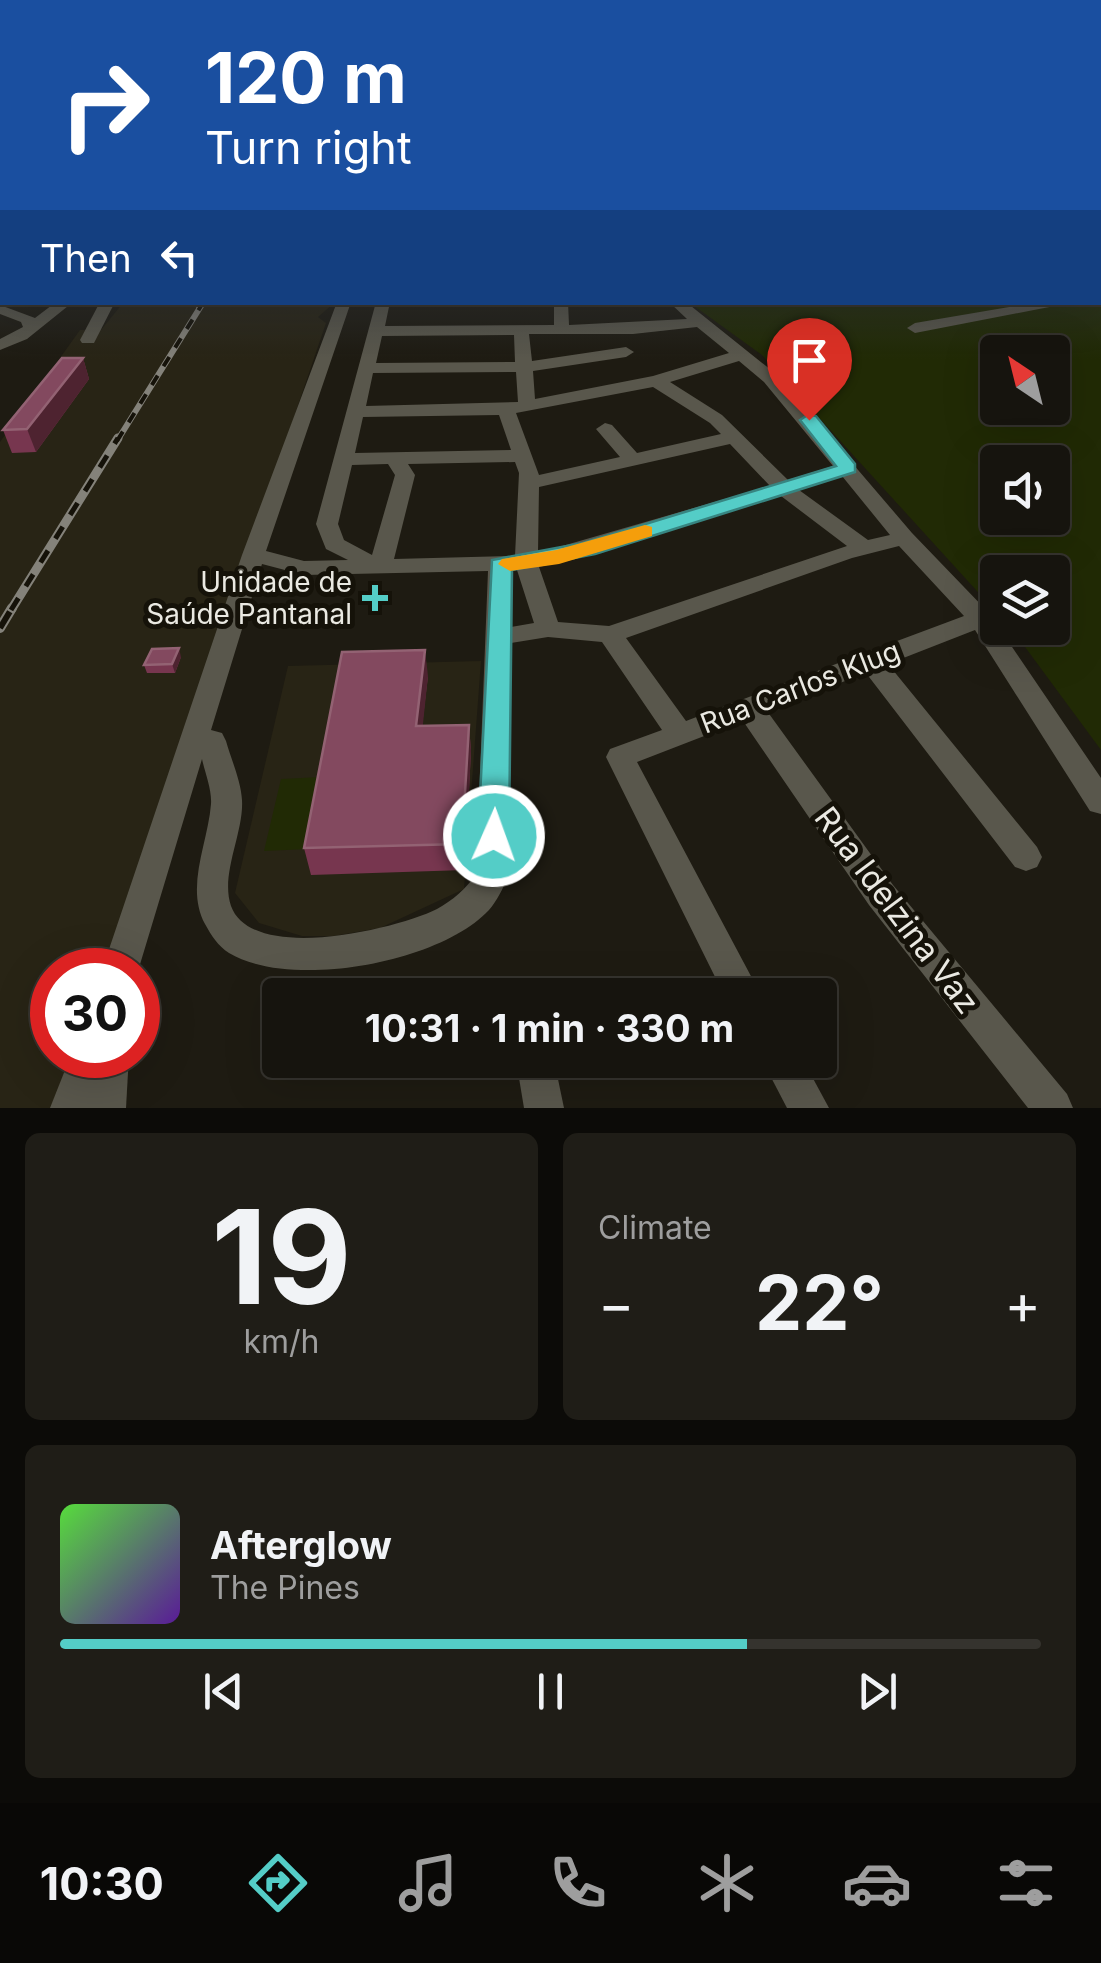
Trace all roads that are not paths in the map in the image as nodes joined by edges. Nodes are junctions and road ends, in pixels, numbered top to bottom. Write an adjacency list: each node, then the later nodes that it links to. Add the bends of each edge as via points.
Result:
1 (62, 305): 10 (street)
2 (106, 305): 15 (street)
3 (343, 305): 36 (street)
4 (382, 305): 13 (street)
5 (562, 305): 12 (street)
6 (680, 305): 9 (street)
7 (1050, 305): 11 (street)
8 (0, 308): 10 (street, via 28,319)
9 (700, 322): 12 (street); 18 (street)
10 (31, 328): 16 (street)
11 (915, 328)
12 (562, 329): 14 (street)
13 (376, 330): 14 (street); 20 (street)
14 (521, 330): 19 (street)
15 (88, 340)
16 (0, 345)
17 (626, 352): 19 (street)
18 (744, 354): 21 (street); 31 (street)
19 (524, 366): 20 (street); 22 (street)
20 (366, 368): 24 (street)
21 (656, 381): 22 (street); 26 (street)
22 (527, 406): 23 (street)
23 (506, 410): 24 (street); 27 (street)
24 (356, 412): 29 (street)
25 (605, 429): 30 (street)
26 (734, 436): 30 (street); 33 (street)
27 (523, 456): 28 (street); 32 (street)
28 (394, 458): 29 (street); 38 (street, via 404,476)
29 (344, 459): 38 (street, via 327,533 334,544)
30 (633, 460): 32 (street)
31 (848, 468): 33 (street); 34 (street)
32 (530, 483): 37 (street)
33 (785, 488): 35 (street); 37 (street)
34 (904, 538): 35 (street); 39 (street)
35 (863, 547): 41 (street)
36 (253, 555): 38 (street, via 304,568); 47 (street)
37 (513, 564): 38 (street); 40 (street); 42 (street)
38 (380, 568)
39 (980, 619): 44 (street, Rua Carlos Klug)
40 (548, 629): 41 (street); 42 (street)
41 (610, 634): 46 (street)
42 (500, 637): 47 (street, via 492,876 476,906 431,928 300,954 242,942 214,908 226,780 212,740)
43 (997, 645): 48 (street)
44 (870, 658): 45 (street, Rua Carlos Klug); 49 (street)
45 (748, 706): 46 (street, Rua Carlos Klug); 60 (street, Rua Idelzina Vaz, via 882,895)
46 (680, 734): 51 (street, Rua Carlos Klug, via 620,758)
47 (194, 736): 50 (street)
48 (1101, 802)
49 (1026, 857)
50 (127, 948)
51 (735, 978)
52 (81, 1078): 56 (street)
53 (108, 1078): 57 (street)
54 (538, 1078): 58 (street)
55 (792, 1078): 59 (street)
56 (70, 1108)
57 (106, 1108)
58 (544, 1108)
59 (809, 1108)
60 (1053, 1108)

